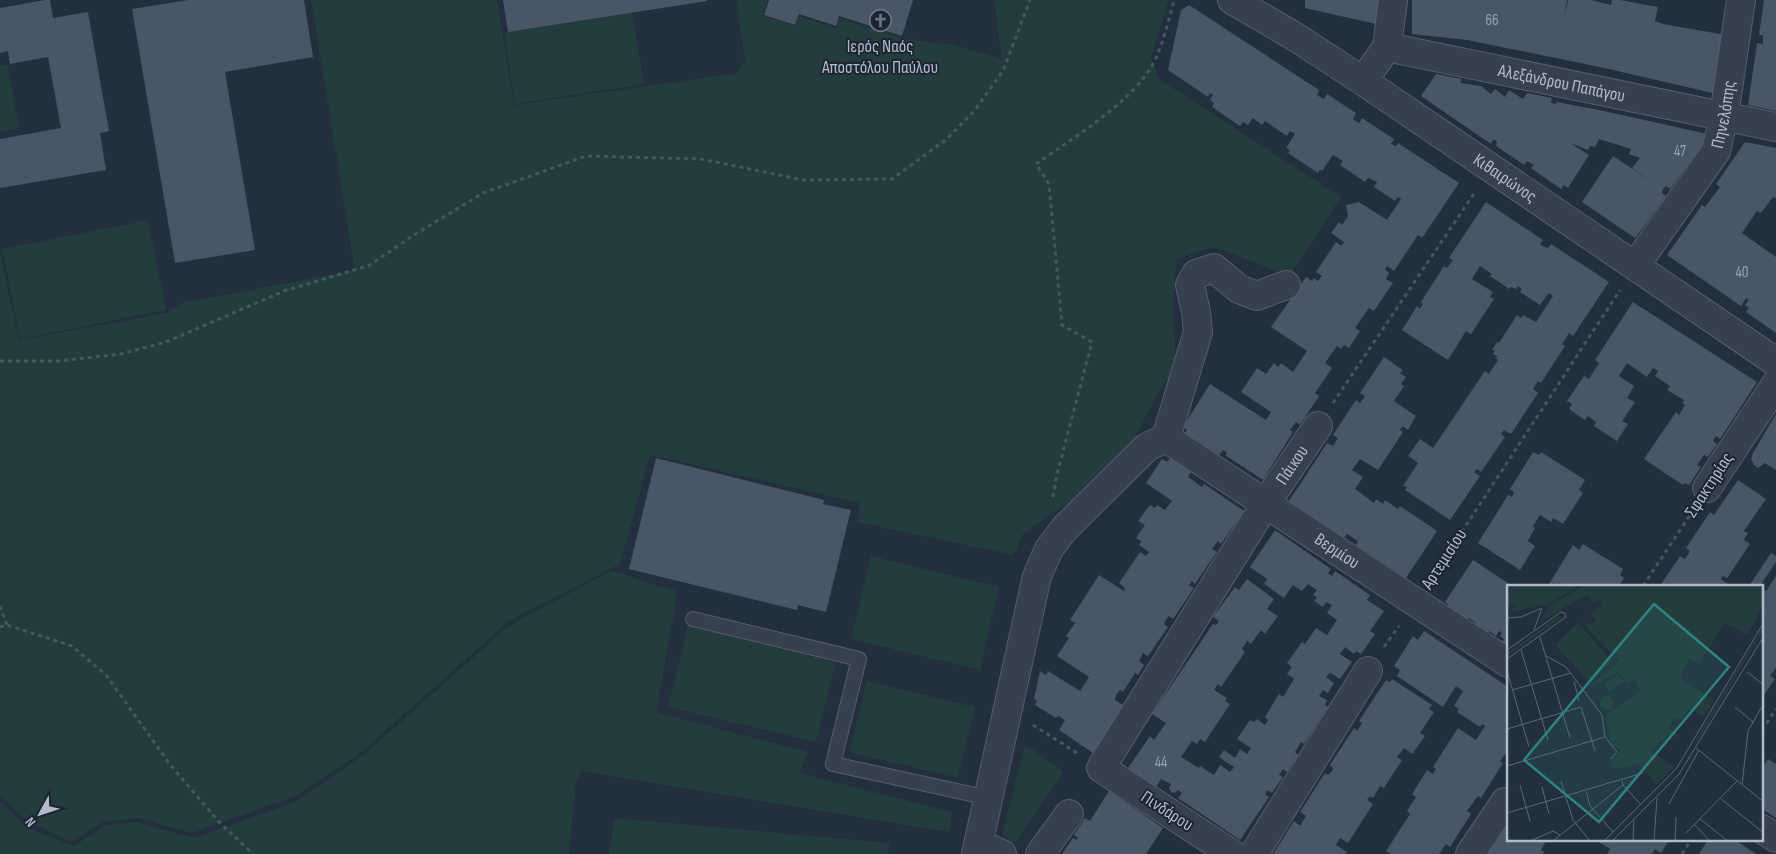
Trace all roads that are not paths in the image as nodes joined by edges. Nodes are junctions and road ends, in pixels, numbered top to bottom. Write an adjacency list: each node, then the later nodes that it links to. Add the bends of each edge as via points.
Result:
1 (1232, 0): 5 (street, Κιθαιρώνος)
2 (1393, 0): 4 (street)
3 (1741, 0): 6 (street, Πηνελόπης)
4 (1387, 47): 5 (street); 6 (street, Αλεξάνδρου Παπάγου)
5 (1363, 81): 8 (street, Κιθαιρώνος)
6 (1724, 116): 7 (street, Αλεξάνδρου Παπάγου); 8 (street, Πηνελόπης, via 1716,152)
7 (1776, 127)
8 (1635, 266): 10 (street, Κιθαιρώνος)
9 (1286, 285): 13 (street, via 1257,296 1239,289 1214,268 1196,274 1190,285 1198,332)
10 (1776, 362)
11 (1776, 384): 14 (street, Σφακτηρίας)
12 (1318, 426): 15 (street, Πάικου)
13 (1166, 438): 15 (street, Βερμίου); 20 (street, via 1147,447 1049,548 1036,576)
14 (1707, 488)
15 (1266, 504): 17 (street, Βερμίου); 19 (street, Πάικου)
16 (694, 619): 20 (lane, via 859,659 833,764)
17 (1507, 661)
18 (1368, 671): 28 (street)
19 (1101, 768): 27 (street, Πινδάρου)
20 (988, 798): 25 (street)
21 (1505, 802): 29 (street)
22 (1069, 814): 26 (street)
23 (1764, 830): 24 (street)
24 (1776, 838)
25 (986, 851)
26 (1040, 854)
27 (1232, 854)
28 (1254, 854)
29 (1470, 854)

